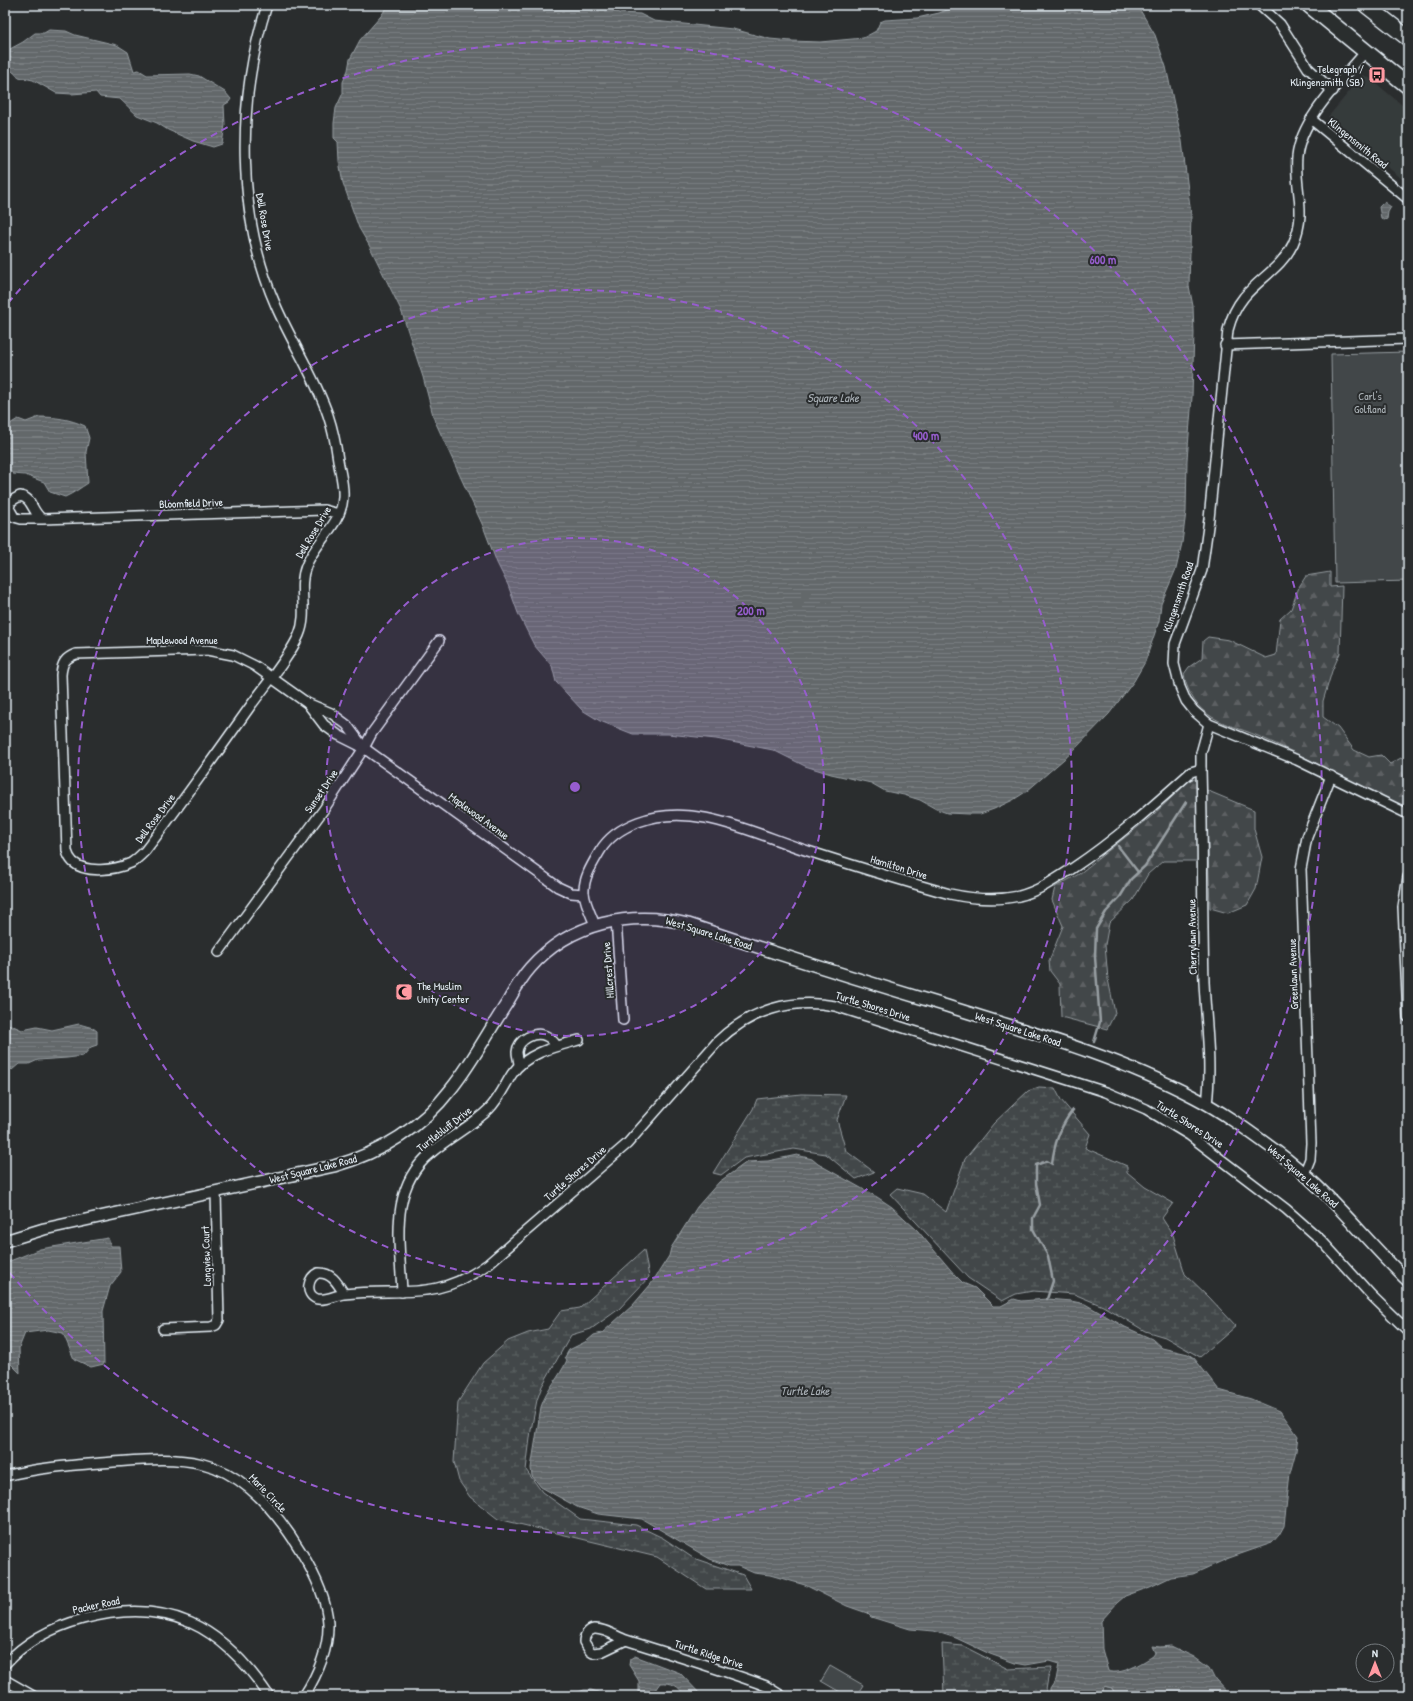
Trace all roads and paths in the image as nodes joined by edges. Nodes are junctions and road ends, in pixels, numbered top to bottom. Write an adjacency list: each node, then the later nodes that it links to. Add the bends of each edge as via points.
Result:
1 (267, 5): 13 (street, Dell Rose Drive, via 255,45 250,75 246,124 248,196 256,243 267,283 322,399 332,429 343,488 343,502)
2 (1259, 5): 8 (street, via 1280,24 1308,68)
3 (1309, 5): 6 (highway)
4 (1366, 5): 5 (highway)
5 (1408, 38)
6 (1366, 51): 7 (highway); 8 (street, Klingensmith Road)
7 (1408, 86)
8 (1333, 91): 9 (street, Klingensmith Road)
9 (1311, 119): 10 (street, Klingensmith Road); 12 (street, Klingensmith Road, via 1297,157 1301,211 1295,239 1278,266 1238,305 1230,322)
10 (1408, 200)
11 (1408, 340): 12 (street)
12 (1225, 345): 19 (street, Klingensmith Road, via 1202,570 1175,644 1174,664 1186,701)
13 (339, 514): 14 (street, Bloomfield Drive, via 324,510); 17 (street, Dell Rose Drive, via 305,569 301,629)
14 (42, 519)
15 (439, 641): 20 (street, Sunset Drive, via 372,733)
16 (66, 659): 17 (street, Maplewood Avenue, via 76,654 207,650 233,654); 17 (street, Dell Rose Drive, via 61,674 66,851 71,861 85,868 119,867 132,862 146,851)
17 (271, 678): 18 (street, Maplewood Avenue)
18 (307, 703): 20 (street, Maplewood Avenue, via 324,725); 20 (street, Maplewood Avenue, via 331,713 347,724)
19 (1208, 724): 21 (street, via 1201,753); 22 (street, Klingensmith Road)
20 (364, 748): 25 (street, Maplewood Avenue, via 558,888); 28 (street, Sunset Drive, via 324,809)
21 (1201, 769): 25 (street, Hamilton Drive, via 1191,772 1100,850 1054,880 1020,896 982,899 950,894 716,820 680,815 644,820 626,826 613,835 589,872); 34 (street, Cherrylawn Avenue, via 1204,982 1209,1085)
22 (1331, 776): 23 (street, Klingensmith Road); 35 (street, Greenlawn Avenue, via 1307,836 1301,869 1311,1143 1310,1159)
23 (1408, 814)
24 (1408, 877): 29 (street, via 1403,907)
25 (584, 894): 27 (street)
26 (616, 920): 27 (street, West Square Lake Road); 30 (street, Hillcrest Drive); 34 (street, West Square Lake Road, via 653,918 688,924 1112,1060)
27 (595, 924): 36 (street, West Square Lake Road, via 556,944 530,968 452,1089 429,1114 403,1135 352,1161)
28 (219, 952)
29 (1408, 1018)
30 (623, 1020)
31 (579, 1040): 32 (street, Turtlebluff Drive)
32 (557, 1046): 33 (street, Turtlebluff Drive); 33 (street, via 544,1035 531,1036 518,1047)
33 (519, 1065): 39 (street, Turtlebluff Drive, via 492,1106 432,1152 411,1176 404,1190 400,1208)
34 (1207, 1104): 35 (street, West Square Lake Road, via 1278,1152)
35 (1304, 1174): 38 (street, West Square Lake Road)
36 (216, 1192): 37 (street, West Square Lake Road, via 44,1229); 41 (street, Longview Court, via 220,1320 212,1327)
37 (5, 1240)
38 (1407, 1278)
39 (402, 1292): 40 (street, Turtle Shores Drive); 42 (street, Turtle Shores Drive, via 453,1285 488,1264 627,1144 718,1041 733,1028 773,1008 815,1003 835,1006 1106,1092 1146,1109 1189,1135 1300,1221)
40 (344, 1294)
41 (163, 1329)
42 (1408, 1331)
43 (5, 1476): 49 (street, Marie Circle, via 60,1466 170,1459 208,1466 236,1479 251,1490 291,1537 310,1567 323,1597 328,1623 326,1646 316,1674)
44 (626, 1640): 50 (street, Turtle Ridge Drive, via 766,1686)
45 (5, 1664): 48 (street, Packer Road, via 26,1644 73,1622 112,1612 151,1612 186,1621 214,1636 248,1666)
46 (5, 1680): 47 (street)
47 (33, 1696)
48 (269, 1696)
49 (304, 1696)
50 (782, 1696)

